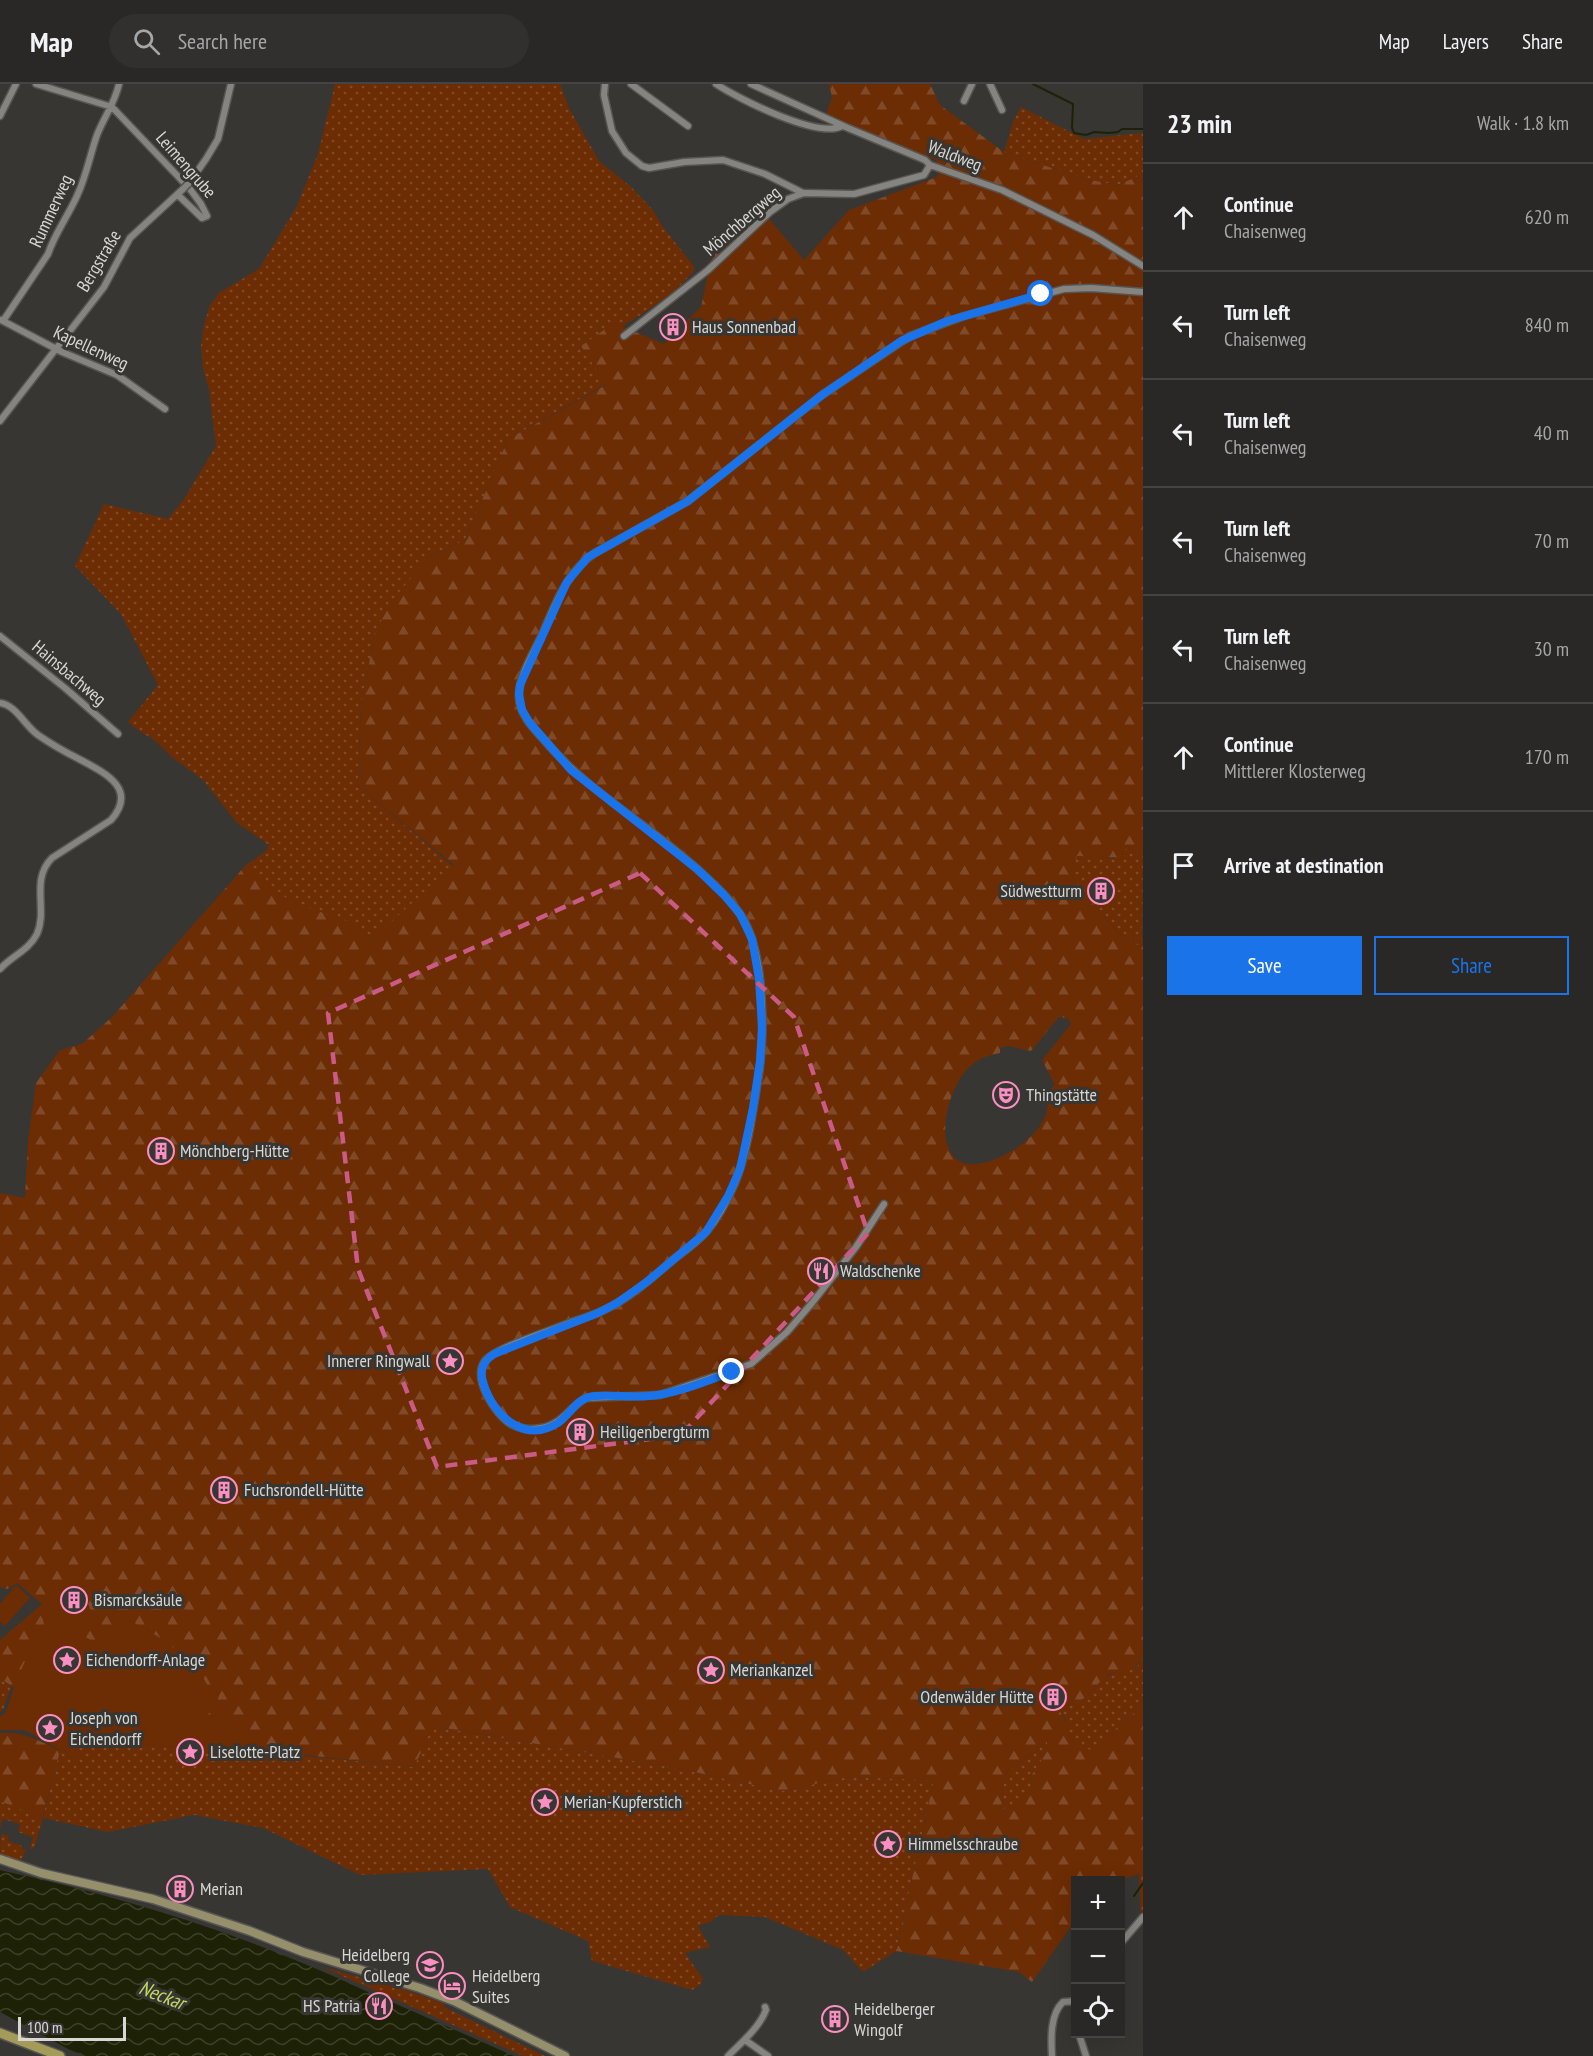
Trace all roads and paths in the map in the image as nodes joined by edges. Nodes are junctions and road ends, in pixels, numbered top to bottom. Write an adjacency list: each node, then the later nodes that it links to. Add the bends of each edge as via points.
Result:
1 (7, 84): 11 (street)
2 (36, 84): 13 (street)
3 (119, 84): 13 (street, Rummerweg)
4 (231, 84): 20 (street, Bergstraße, bridge, via 218,139)
5 (605, 84): 19 (street, via 612,131 626,153 642,166 723,160)
6 (631, 84): 16 (street)
7 (717, 84): 17 (street, via 796,121 826,129)
8 (751, 84): 17 (street, Waldweg)
9 (972, 84): 12 (street)
10 (990, 84): 14 (street)
11 (15, 85): 15 (street)
12 (963, 101)
13 (112, 108): 20 (street, Leimengrube, via 190,189 206,217 198,215); 23 (street, Rummerweg, via 96,137 78,194 48,254)
14 (1002, 110)
15 (0, 116)
16 (688, 126)
17 (842, 126): 18 (street, Waldweg)
18 (930, 165): 19 (street, Mönchbergweg, via 924,175 861,192); 21 (street, Waldweg, via 1002,190 1094,235)
19 (804, 193): 24 (street, Mönchbergweg, via 777,206 708,270)
20 (177, 195): 25 (street, Bergstraße, via 130,238 104,287)
21 (1143, 266)
22 (1143, 292): 32 (street, via 1064,289 964,316 910,336 822,395 688,501 588,557 567,582 520,685 522,710 571,770 676,851 733,905 745,922 755,952 762,1028 758,1080 740,1169 706,1232 617,1303 490,1356 481,1377 495,1408 508,1422 536,1429 551,1426 586,1398 660,1395 751,1364 812,1303 856,1248)
23 (2, 320): 25 (street, Kapellenweg)
24 (624, 336)
25 (56, 349): 26 (street, Kapellenweg, via 117,375); 27 (street, Bergstraße)
26 (165, 409)
27 (0, 421)
28 (0, 636): 30 (street, Hainsbachweg)
29 (0, 703): 31 (street, via 12,707 40,737 109,775 118,786 121,801 111,819 46,866 40,881 41,917 37,933 28,946)
30 (118, 734)
31 (0, 969)
32 (884, 1204)
33 (0, 1859): 42 (main road, via 41,1873 153,1899 420,1988)
34 (1143, 1917): 35 (street)
35 (1125, 1938)
36 (1071, 2001): 45 (street, via 1058,2007)
37 (765, 2007): 40 (street, via 766,2013)
38 (0, 2033): 41 (main road)
39 (1080, 2038): 46 (street)
40 (745, 2040): 43 (street); 44 (street)
41 (60, 2056)
42 (565, 2056)
43 (728, 2056)
44 (768, 2056)
45 (1052, 2056)
46 (1086, 2056)

